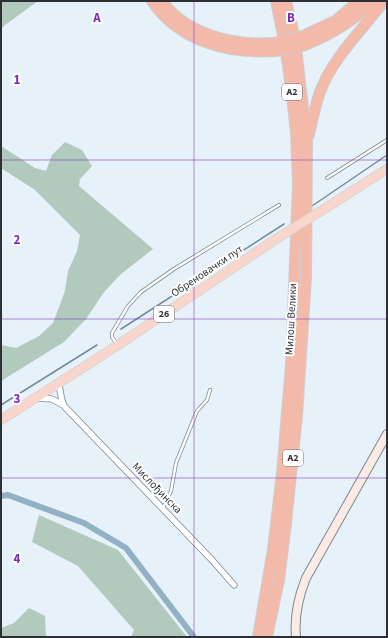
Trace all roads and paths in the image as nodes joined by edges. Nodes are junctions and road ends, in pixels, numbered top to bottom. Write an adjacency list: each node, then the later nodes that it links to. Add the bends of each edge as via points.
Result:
1 (152, 1): 9 (highway, via 178,28 210,44 246,51)
2 (162, 1): 9 (highway, via 175,15 201,32 248,44)
3 (276, 1): 24 (highway, Милош Велики / A2, via 291,88 298,184 282,473)
4 (286, 1): 11 (highway, Милош Велики / A2, via 295,39)
5 (359, 1): 8 (highway, via 335,21)
6 (373, 1): 8 (highway, via 331,34)
7 (384, 1): 11 (highway, via 328,75 318,99)
8 (304, 41): 9 (highway, bridge, via 290,40)
9 (275, 47)
10 (387, 140): 13 (lane)
11 (308, 142): 25 (highway, Милош Велики / A2, via 306,277 297,416 282,556)
12 (387, 170): 15 (main road, Обреновачки пут / 26, bridge, via 270,243)
13 (327, 178)
14 (279, 205): 15 (lane, via 140,292 128,306 112,333)
15 (118, 345): 16 (main road, Обреновачки пут / 26)
16 (58, 384): 18 (main road, Обреновачки пут / 26); 19 (street, Мислођинска)
17 (210, 390): 22 (lane, via 207,400 197,411 176,463 171,491)
18 (35, 398): 19 (street, Мислођинска, via 52,399); 20 (main road, Обреновачки пут / 26)
19 (65, 407): 22 (street, Мислођинска)
20 (1, 420)
21 (387, 434): 26 (main road, via 306,578 298,600)
22 (163, 508): 23 (street, Мислођинска)
23 (234, 584)
24 (258, 637)
25 (267, 637)
26 (296, 637)

